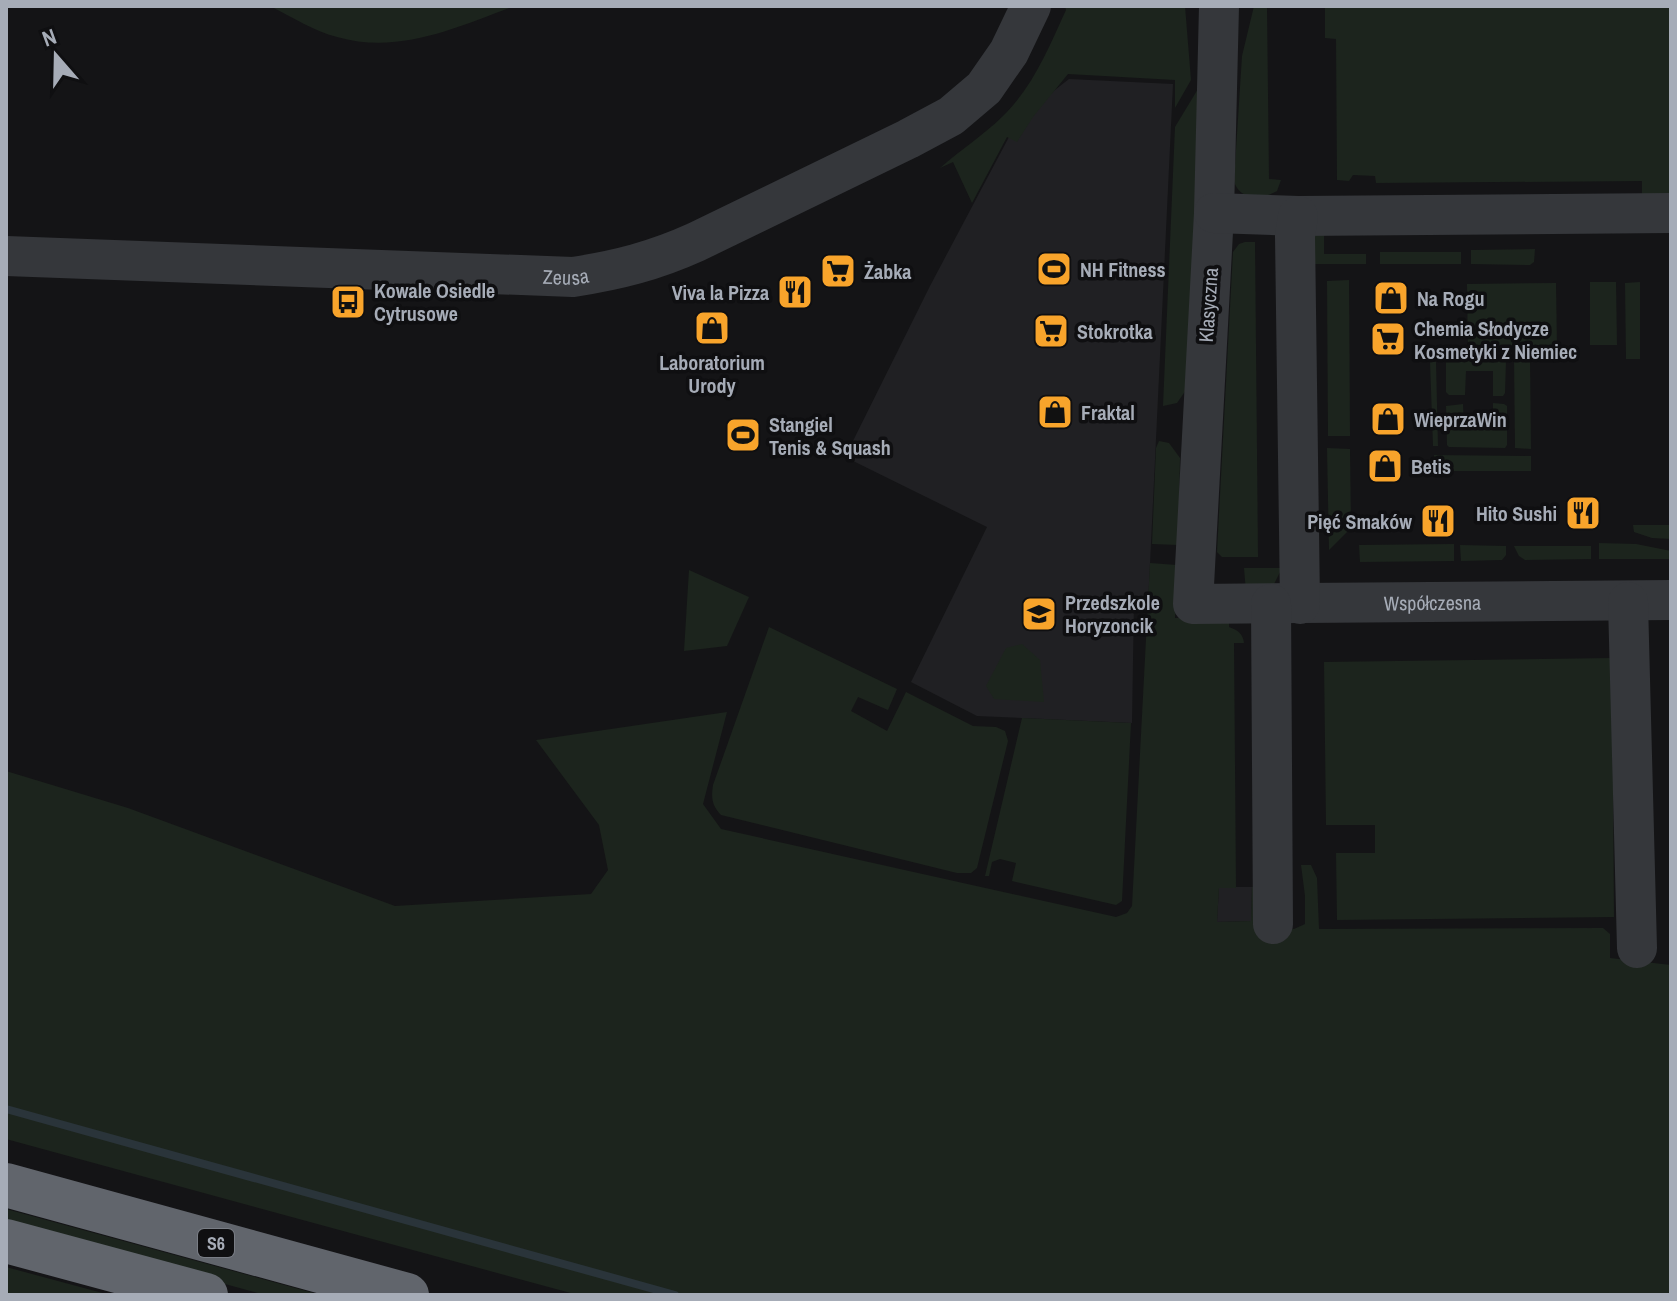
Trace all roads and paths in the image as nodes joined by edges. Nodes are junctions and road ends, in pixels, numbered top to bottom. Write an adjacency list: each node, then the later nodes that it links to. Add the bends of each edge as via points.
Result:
1 (1031, 6): 6 (street, Zeusa, via 984,88 951,116 696,242 624,269 573,277)
2 (1219, 6): 3 (street, Klasyczna)
3 (1214, 213): 5 (street); 9 (street, Klasyczna)
4 (1671, 213): 5 (street)
5 (1298, 216): 10 (street)
6 (6, 256)
7 (1671, 600): 8 (street, Współczesna)
8 (1628, 602): 10 (street, Współczesna); 12 (street)
9 (1193, 604): 10 (street, Współczesna)
10 (1286, 604): 11 (street)
11 (1273, 924)
12 (1637, 948)
13 (6, 1185): 16 (highway, S6)
14 (6, 1241): 15 (highway)
15 (206, 1295)
16 (407, 1295)

